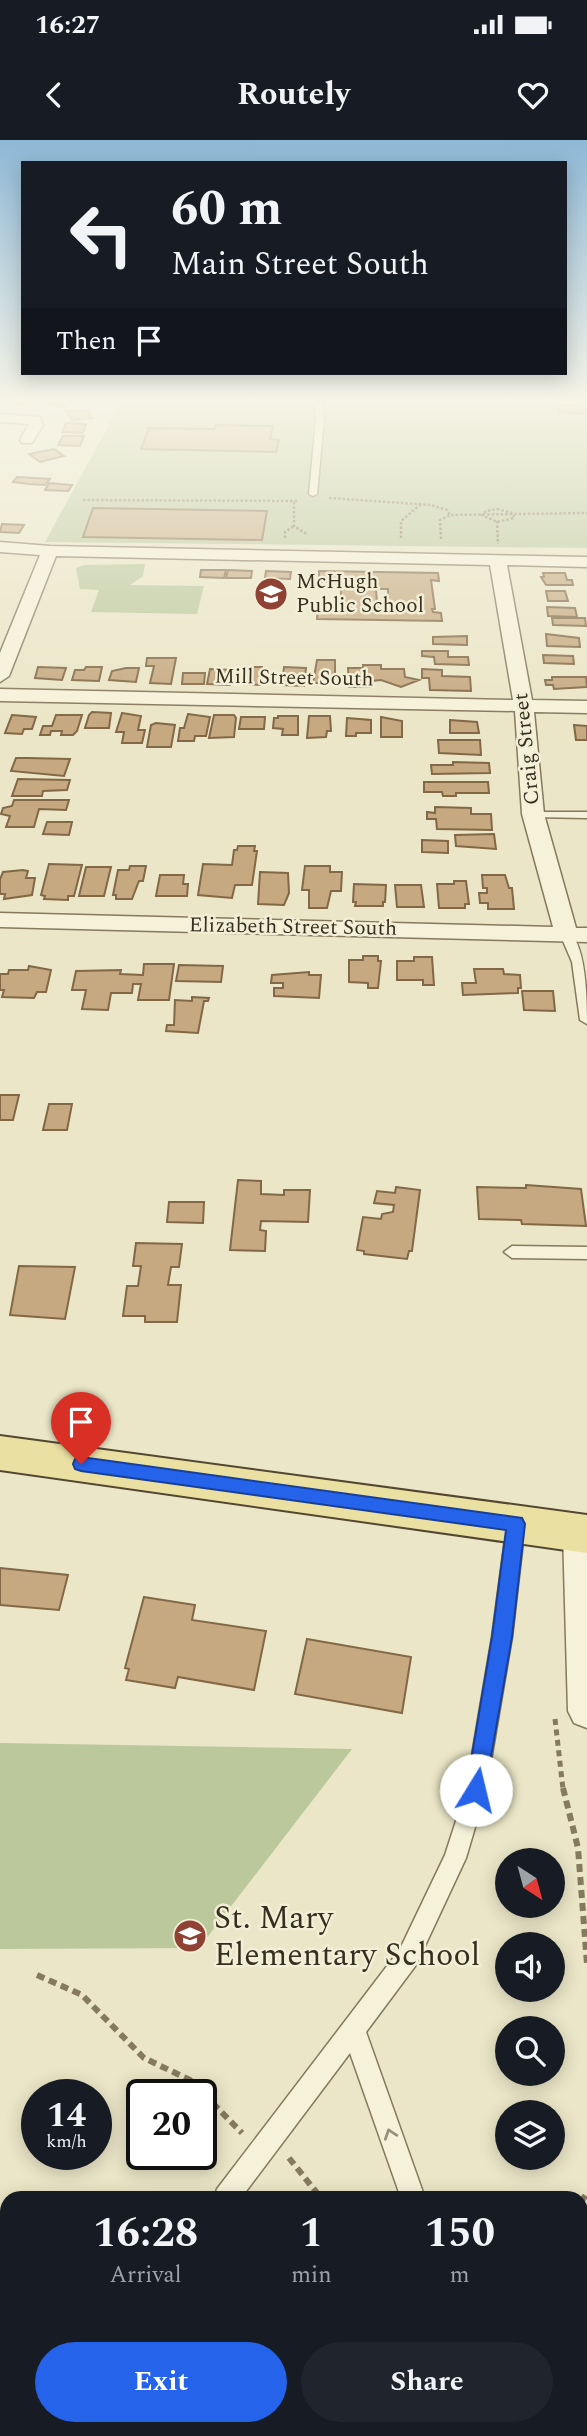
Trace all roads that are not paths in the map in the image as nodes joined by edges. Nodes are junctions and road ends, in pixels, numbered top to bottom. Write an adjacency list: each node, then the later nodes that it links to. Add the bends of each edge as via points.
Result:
1 (0, 547): 2 (street)
2 (50, 551): 3 (street); 5 (street)
3 (498, 561): 4 (street); 7 (street, Craig Street)
4 (587, 562)
5 (0, 676)
6 (0, 695): 7 (street, Mill Street South)
7 (524, 706): 8 (street, Mill Street South); 9 (street, Craig Street)
8 (587, 707)
9 (533, 814): 10 (lane); 12 (street, Craig Street)
10 (587, 815)
11 (0, 920): 12 (street, Elizabeth Street South)
12 (577, 934): 13 (lane)
13 (587, 1020)
14 (512, 1252): 15 (lane)
15 (587, 1253)
16 (0, 1453): 17 (main road)
17 (516, 1524): 18 (main road); 20 (lane, via 476,1790 458,1846 408,1957)
18 (584, 1533): 19 (street)
19 (571, 1708)
20 (354, 2029): 21 (lane); 22 (lane, one-way to 20)
21 (231, 2191)
22 (411, 2191)

